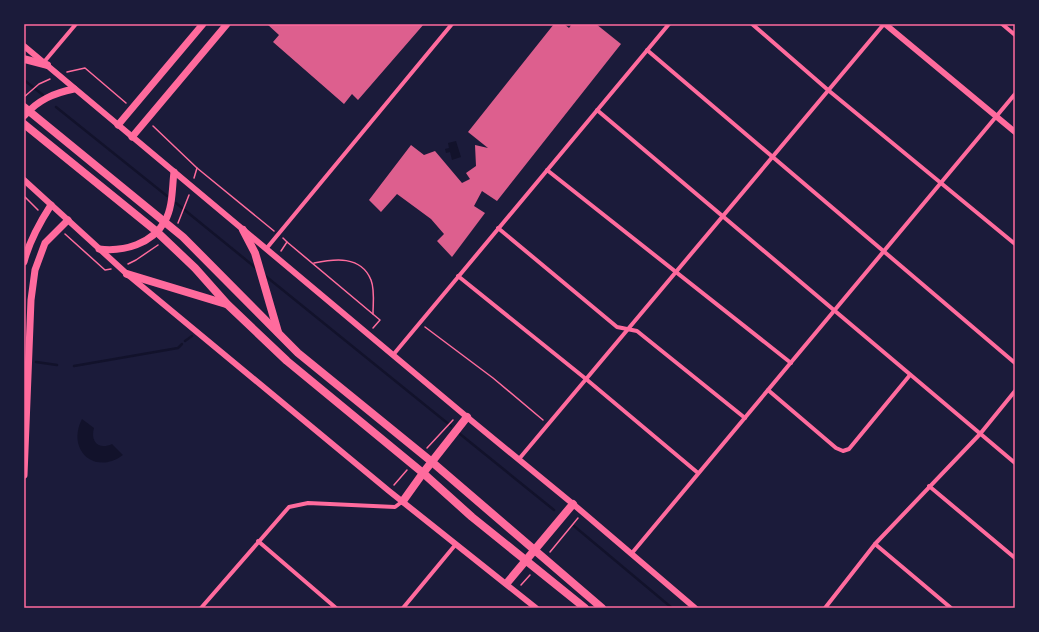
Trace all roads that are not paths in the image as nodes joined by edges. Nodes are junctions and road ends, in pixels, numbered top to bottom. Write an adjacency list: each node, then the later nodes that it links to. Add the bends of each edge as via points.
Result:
1 (76, 24): 13 (street)
2 (203, 24): 21 (main road)
3 (227, 24): 23 (main road)
4 (452, 24): 38 (street)
5 (669, 24): 11 (street)
6 (752, 24): 15 (street)
7 (885, 24): 15 (street); 19 (street)
8 (1002, 24): 9 (street)
9 (1015, 35)
10 (24, 46): 13 (street)
11 (647, 50): 17 (street); 24 (street)
12 (24, 59): 13 (highway)
13 (45, 64): 14 (street)
14 (74, 89): 18 (main road, via 58,92); 21 (street)
15 (828, 90): 24 (street); 28 (street)
16 (1015, 94): 19 (street)
17 (597, 110): 25 (street); 30 (street)
18 (26, 111): 32 (highway)
19 (996, 117): 22 (street); 28 (street)
20 (24, 124): 35 (highway)
21 (118, 126): 23 (street)
22 (1015, 132)
23 (132, 137): 26 (street)
24 (772, 156): 30 (street); 39 (street)
25 (547, 170): 33 (street); 41 (street)
26 (174, 172): 32 (main road, via 171,202); 34 (street)
27 (24, 180): 29 (street)
28 (942, 183): 36 (street); 39 (street)
29 (51, 205): 31 (street); 40 (main road, via 26,253)
30 (722, 216): 41 (street); 45 (street)
31 (68, 220): 37 (street); 63 (main road, via 45,243 39,256 31,300)
32 (165, 221): 35 (main road); 47 (highway)
33 (498, 228): 43 (street); 46 (street, via 617,327)
34 (243, 230): 38 (street); 47 (highway, via 255,253)
35 (156, 231): 37 (main road, via 146,240 133,246 113,251); 44 (highway, via 195,268)
36 (1015, 244)
37 (99, 249): 42 (street)
38 (266, 249): 48 (street)
39 (884, 251): 45 (street); 50 (street)
40 (24, 262)
41 (676, 271): 46 (street); 49 (street)
42 (127, 274): 44 (highway); 65 (street)
43 (458, 276): 48 (street); 52 (street)
44 (227, 304): 61 (highway, via 287,361)
45 (834, 311): 49 (street); 51 (street)
46 (627, 329): 52 (street); 56 (street, via 637,331)
47 (279, 334): 59 (highway, via 298,353)
48 (393, 355): 55 (street)
49 (791, 363): 53 (street)
50 (1015, 363)
51 (910, 375): 53 (street, via 849,449 843,451 836,448); 57 (street)
52 (586, 379): 58 (street); 62 (street)
53 (768, 390): 56 (street)
54 (1015, 391): 57 (street)
55 (467, 417): 58 (street); 59 (highway)
56 (745, 418): 62 (street)
57 (980, 434): 60 (street); 64 (street)
58 (519, 459): 66 (street)
59 (432, 462): 61 (highway); 70 (highway)
60 (1015, 463)
61 (423, 473): 65 (highway); 73 (highway)
62 (698, 473): 71 (street)
63 (24, 475)
64 (929, 486): 69 (street); 72 (street)
65 (403, 501): 67 (street, via 395,507 308,503 288,508); 68 (street)
66 (573, 504): 70 (highway); 71 (street)
67 (258, 541): 75 (street); 76 (street)
68 (456, 544): 74 (street); 77 (street)
69 (875, 544): 82 (street); 83 (street)
70 (534, 552): 73 (highway); 80 (highway)
71 (632, 553): 81 (street)
72 (1015, 558)
73 (527, 561): 74 (highway); 79 (highway)
74 (507, 583): 78 (street)
75 (201, 608)
76 (336, 608)
77 (404, 608)
78 (536, 608)
79 (585, 608)
80 (602, 608)
81 (695, 608)
82 (825, 608)
83 (951, 608)

